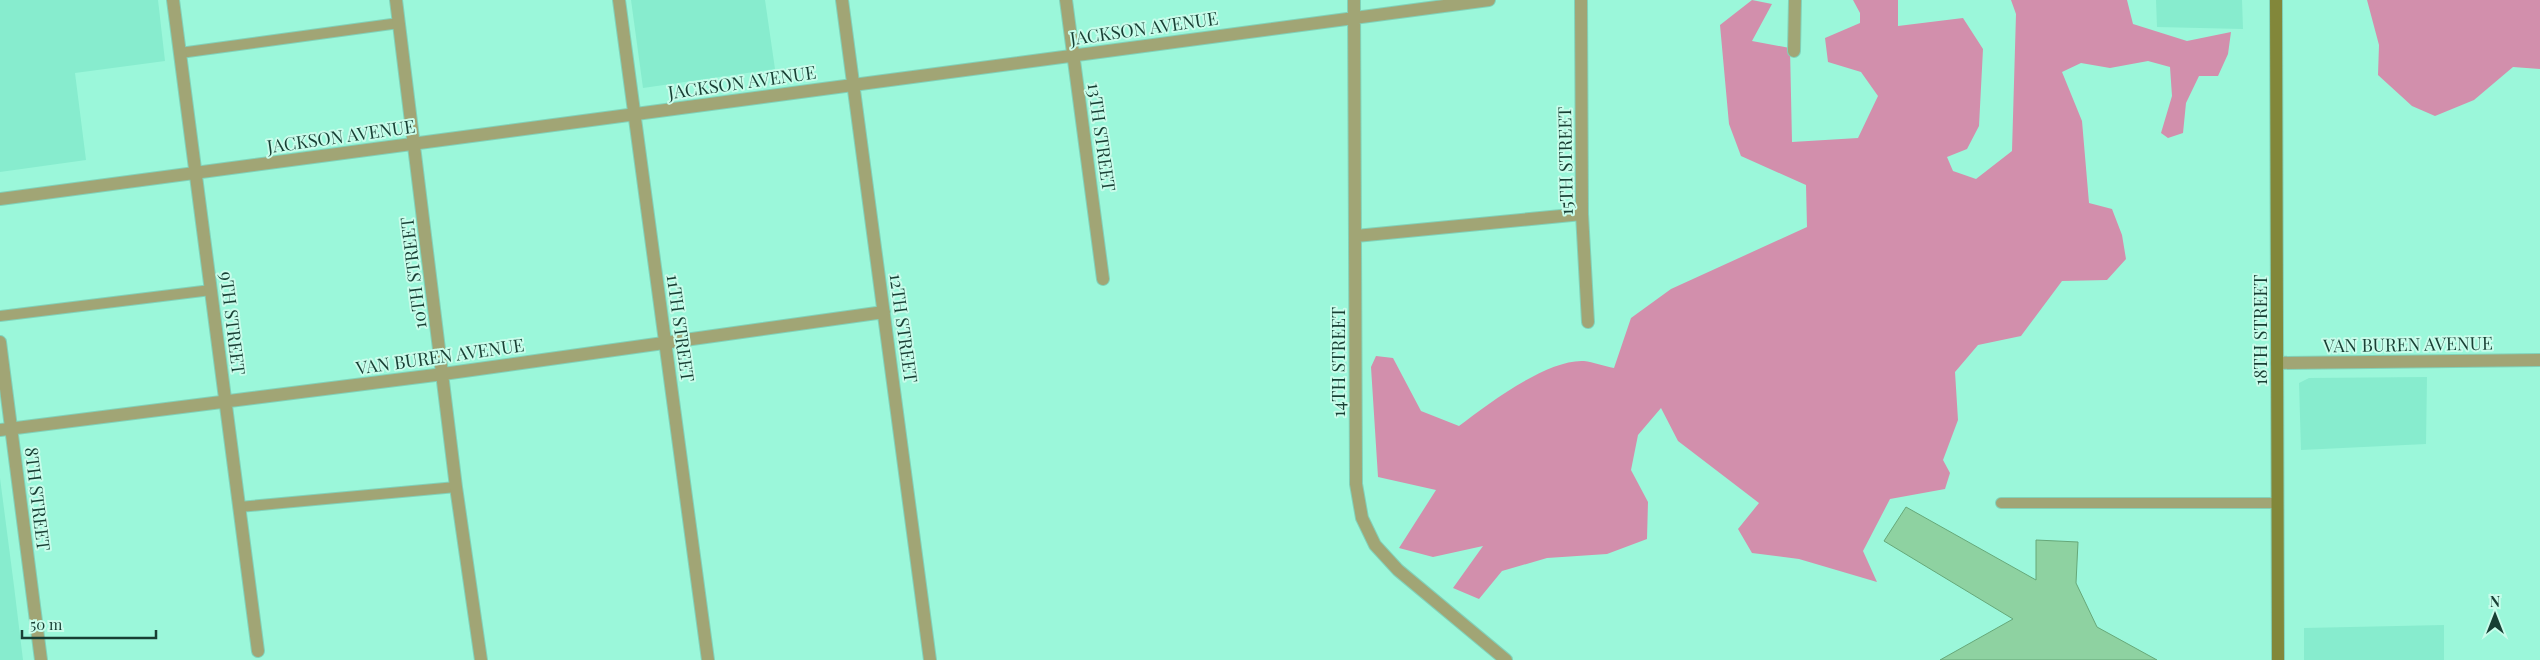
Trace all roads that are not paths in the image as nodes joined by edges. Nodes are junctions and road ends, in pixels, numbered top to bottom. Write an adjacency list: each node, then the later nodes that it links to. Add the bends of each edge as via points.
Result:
1 (173, 0): 14 (street, 9TH STREET)
2 (396, 0): 12 (street, 10TH STREET)
3 (619, 0): 17 (street, 11TH STREET)
4 (842, 0): 16 (street, 12TH STREET)
5 (1066, 0): 15 (street, 13TH STREET)
6 (1354, 0): 11 (street, 14TH STREET)
7 (1489, 0): 11 (street, JACKSON AVENUE)
8 (1581, 0): 21 (street, 15TH STREET)
9 (1795, 0): 13 (street)
10 (2276, 0): 31 (main road, 18TH STREET)
11 (1354, 18): 15 (street, JACKSON AVENUE); 22 (street, 14TH STREET)
12 (399, 23): 14 (lane); 18 (street, 10TH STREET)
13 (1794, 51)
14 (180, 53): 19 (street, 9TH STREET)
15 (1073, 56): 16 (street, JACKSON AVENUE); 23 (street, 13TH STREET)
16 (854, 85): 17 (street, JACKSON AVENUE); 25 (street, 12TH STREET)
17 (634, 114): 18 (street, JACKSON AVENUE); 28 (street, 11TH STREET)
18 (415, 143): 19 (street, JACKSON AVENUE); 32 (street, 10TH STREET)
19 (196, 173): 20 (street, JACKSON AVENUE); 24 (street, 9TH STREET)
20 (0, 199)
21 (1582, 214): 22 (street); 27 (street, 15TH STREET)
22 (1356, 236): 44 (street, 14TH STREET, via 1356,484 1362,518 1375,545 1398,570)
23 (1103, 279)
24 (211, 290): 26 (lane); 33 (street, 9TH STREET)
25 (884, 312): 28 (street, VAN BUREN AVENUE); 43 (street, 12TH STREET)
26 (0, 316)
27 (1588, 322)
28 (665, 341): 32 (street, VAN BUREN AVENUE); 42 (street, 11TH STREET)
29 (0, 342): 34 (street, 8TH STREET)
30 (2540, 360): 31 (street, VAN BUREN AVENUE)
31 (2277, 363): 37 (main road, 18TH STREET)
32 (443, 374): 33 (street, VAN BUREN AVENUE); 35 (street, 10TH STREET)
33 (225, 400): 34 (street, VAN BUREN AVENUE); 38 (street, 9TH STREET)
34 (6, 429): 40 (street, 8TH STREET)
35 (456, 487): 38 (lane); 41 (street, 10TH STREET)
36 (2002, 503): 37 (lane)
37 (2278, 503): 45 (main road, 18TH STREET)
38 (239, 507): 39 (street, 9TH STREET)
39 (258, 651)
40 (41, 660)
41 (481, 660)
42 (708, 660)
43 (930, 660)
44 (1506, 660)
45 (2278, 660)

